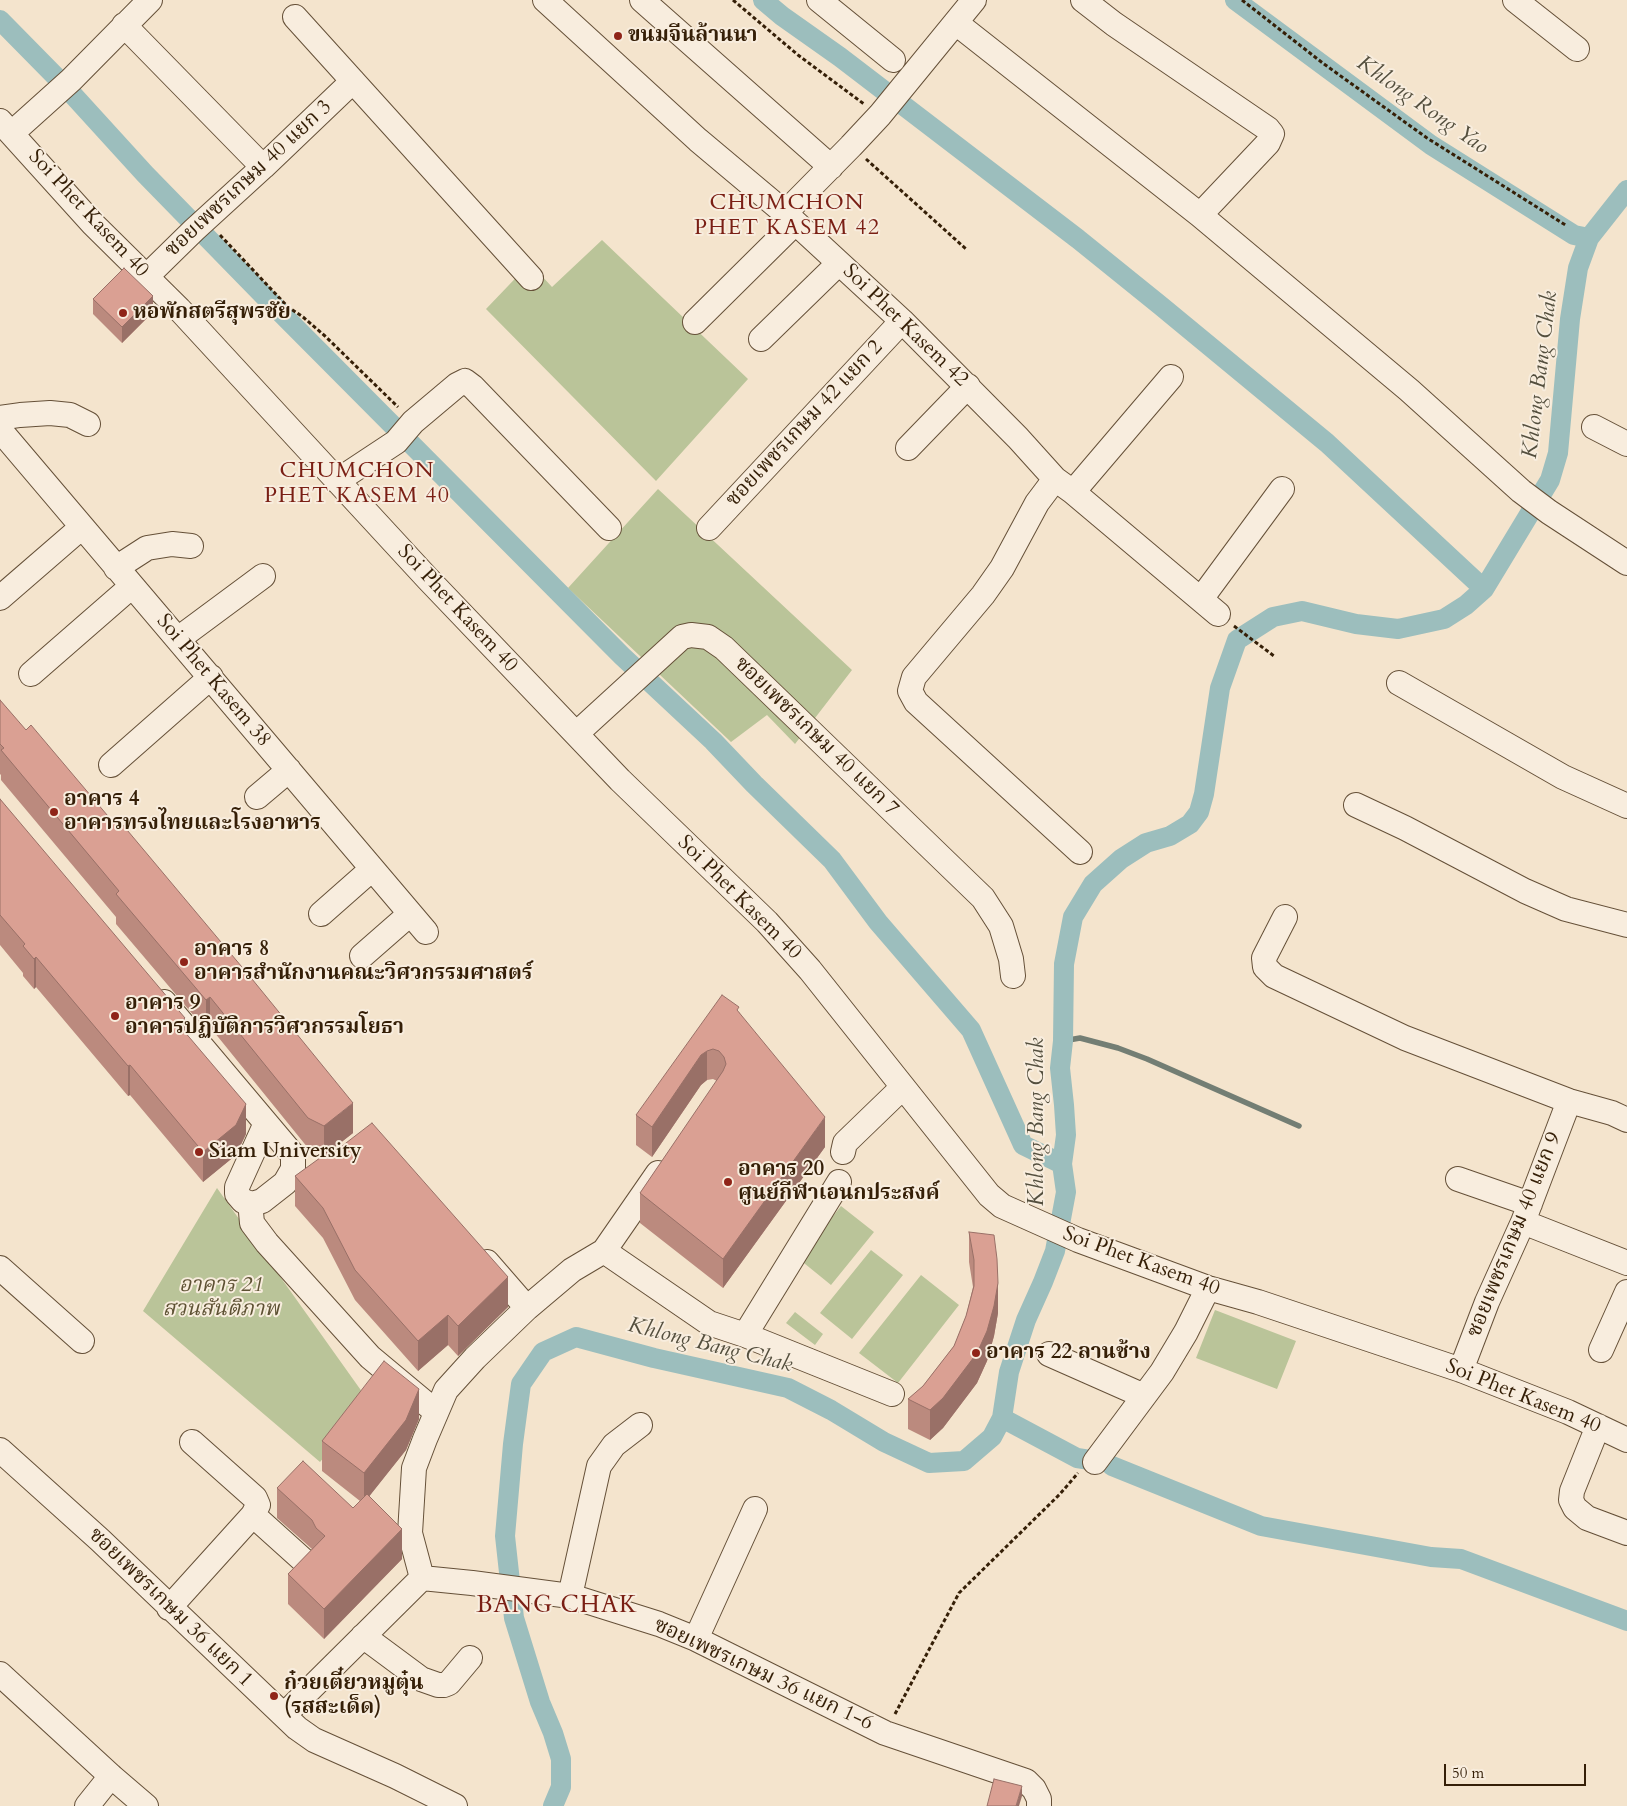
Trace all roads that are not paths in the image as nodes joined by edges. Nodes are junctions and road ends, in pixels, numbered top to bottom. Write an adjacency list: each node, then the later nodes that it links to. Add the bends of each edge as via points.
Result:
1 (150, 0): 10 (street)
2 (545, 0): 18 (street, Soi Phet Kasem 42, via 698,140)
3 (642, 0): 16 (street)
4 (819, 0): 12 (street)
5 (974, 0): 9 (street)
6 (1083, 0): 17 (street, via 1272,134 1268,143)
7 (1515, 0): 11 (street)
8 (295, 18): 13 (street)
9 (956, 23): 16 (street); 17 (street)
10 (124, 25): 14 (street, via 65,86); 15 (street)
11 (1577, 48)
12 (893, 60)
13 (352, 81): 15 (street, ซอยเพชรเกษม 40 แยก 3); 21 (street)
14 (6, 127): 20 (street, Soi Phet Kasem 40, via 93,224)
15 (263, 167): 20 (street, ซอยเพชรเกษม 40 แยก 3)
16 (831, 167): 18 (street)
17 (1200, 215): 40 (street, via 1409,390 1521,491)
18 (790, 218): 19 (street, Soi Phet Kasem 42); 23 (street)
19 (839, 263): 22 (street, Soi Phet Kasem 42); 24 (street)
20 (146, 277): 33 (street, Soi Phet Kasem 40)
21 (531, 278)
22 (902, 321): 26 (street, Soi Phet Kasem 42); 38 (street, ซอยเพชรเกษม 42 แยก 2)
23 (695, 322)
24 (761, 339)
25 (1171, 377): 34 (street)
26 (968, 386): 32 (street); 34 (street, Soi Phet Kasem 42)
27 (0, 418): 28 (street, via 50,413 70,415)
28 (88, 424)
29 (1594, 427): 31 (street)
30 (0, 430): 36 (street, Soi Phet Kasem 38)
31 (1627, 444)
32 (908, 448)
33 (337, 481): 37 (street, via 465,381); 49 (street, Soi Phet Kasem 40)
34 (1064, 485): 35 (street, Soi Phet Kasem 42, via 1209,607); 55 (street, via 1037,504 1002,568 914,677 910,691 916,702)
35 (1282, 489)
36 (82, 527): 41 (street, Soi Phet Kasem 38); 44 (street)
37 (609, 528)
38 (709, 528)
39 (191, 546): 41 (street, via 172,544 146,548)
40 (1627, 563)
41 (116, 568): 43 (street, Soi Phet Kasem 38)
42 (263, 576): 45 (street)
43 (132, 586): 45 (street, Soi Phet Kasem 38); 46 (street)
44 (0, 598)
45 (178, 639): 47 (street, Soi Phet Kasem 38)
46 (31, 674)
47 (211, 677): 50 (street); 51 (street, Soi Phet Kasem 38)
48 (1399, 683): 54 (street, via 1563,778)
49 (576, 734): 63 (street, ซอยเพชรเกษม 40 แยก 7, via 682,637 708,637 724,648 983,898 1001,926); 65 (street, Soi Phet Kasem 40, via 767,922 810,970)
50 (111, 764)
51 (289, 770): 52 (street); 56 (street, Soi Phet Kasem 38)
52 (257, 798)
53 (1356, 805): 60 (street, via 1524,891 1566,908)
54 (1627, 806)
55 (1080, 852)
56 (372, 869): 57 (street); 58 (street, Soi Phet Kasem 38)
57 (321, 914)
58 (410, 914): 61 (street, Soi Phet Kasem 38); 62 (street)
59 (1285, 917): 66 (street, via 1264,958 1265,967 1274,976 1405,1038)
60 (1627, 925)
61 (426, 932)
62 (362, 956)
63 (1013, 976)
64 (152, 988): 68 (street)
65 (902, 1087): 69 (street, via 845,1143); 81 (street, Soi Phet Kasem 40, via 989,1195 1002,1206 1078,1240)
66 (1569, 1101): 67 (street); 76 (street, ซอยเพชรเกษม 40 แยก 9)
67 (1627, 1120)
68 (266, 1124): 70 (street); 75 (street, via 237,1187 237,1194 243,1201)
69 (842, 1152)
70 (293, 1155): 72 (street); 75 (street, via 293,1169 285,1183 262,1201)
71 (669, 1156): 78 (street)
72 (317, 1168)
73 (1458, 1179): 76 (street)
74 (839, 1182): 84 (street)
75 (252, 1204): 91 (street, via 252,1223 267,1243 370,1357)
76 (1527, 1213): 79 (street); 88 (street, ซอยเพชรเกษม 40 แยก 9)
77 (470, 1242): 83 (street)
78 (604, 1251): 83 (street, via 572,1270); 84 (street, via 709,1323)
79 (1627, 1263)
80 (0, 1268): 85 (street)
81 (1208, 1288): 88 (street, Soi Phet Kasem 40); 90 (street, via 1186,1332)
82 (1627, 1292): 86 (street)
83 (527, 1308): 91 (street, via 446,1390)
84 (745, 1335): 89 (street)
85 (82, 1341)
86 (1601, 1350)
87 (1049, 1354): 90 (street)
88 (1461, 1370): 93 (street, Soi Phet Kasem 40)
89 (892, 1394)
90 (1144, 1396): 97 (street)
91 (436, 1412): 102 (street, via 414,1468 410,1533)
92 (640, 1425): 103 (street, via 614,1445 599,1466)
93 (1598, 1426): 94 (street, Soi Phet Kasem 40); 100 (street, via 1571,1500 1574,1508 1587,1518)
94 (1627, 1440)
95 (192, 1442): 99 (street, via 255,1498 258,1506)
96 (0, 1450): 104 (street, ซอยเพชรเกษม 36 แยก 1, via 100,1540)
97 (1095, 1462)
98 (755, 1509): 106 (street)
99 (253, 1515): 101 (street); 104 (street)
100 (1627, 1533)
101 (304, 1560)
102 (422, 1578): 103 (street, ซอยเพชรเกษม 36 แยก 1-6); 105 (street)
103 (570, 1596): 106 (street, ซอยเพชรเกษม 36 แยก 1-6)
104 (169, 1608): 109 (street, ซอยเพชรเกษม 36 แยก 1)
105 (364, 1636): 107 (street, via 421,1679 438,1685 449,1683); 109 (street)
106 (696, 1639): 114 (street, ซอยเพชรเกษม 36 แยก 1-6, via 885,1733 1026,1781 1034,1789)
107 (470, 1658)
108 (3, 1684): 110 (street)
109 (284, 1716): 113 (street, ซอยเพชรเกษม 36 แยก 1, via 314,1740)
110 (111, 1776): 111 (street); 112 (street)
111 (87, 1806)
112 (146, 1806)
113 (455, 1806)
114 (1039, 1806)

